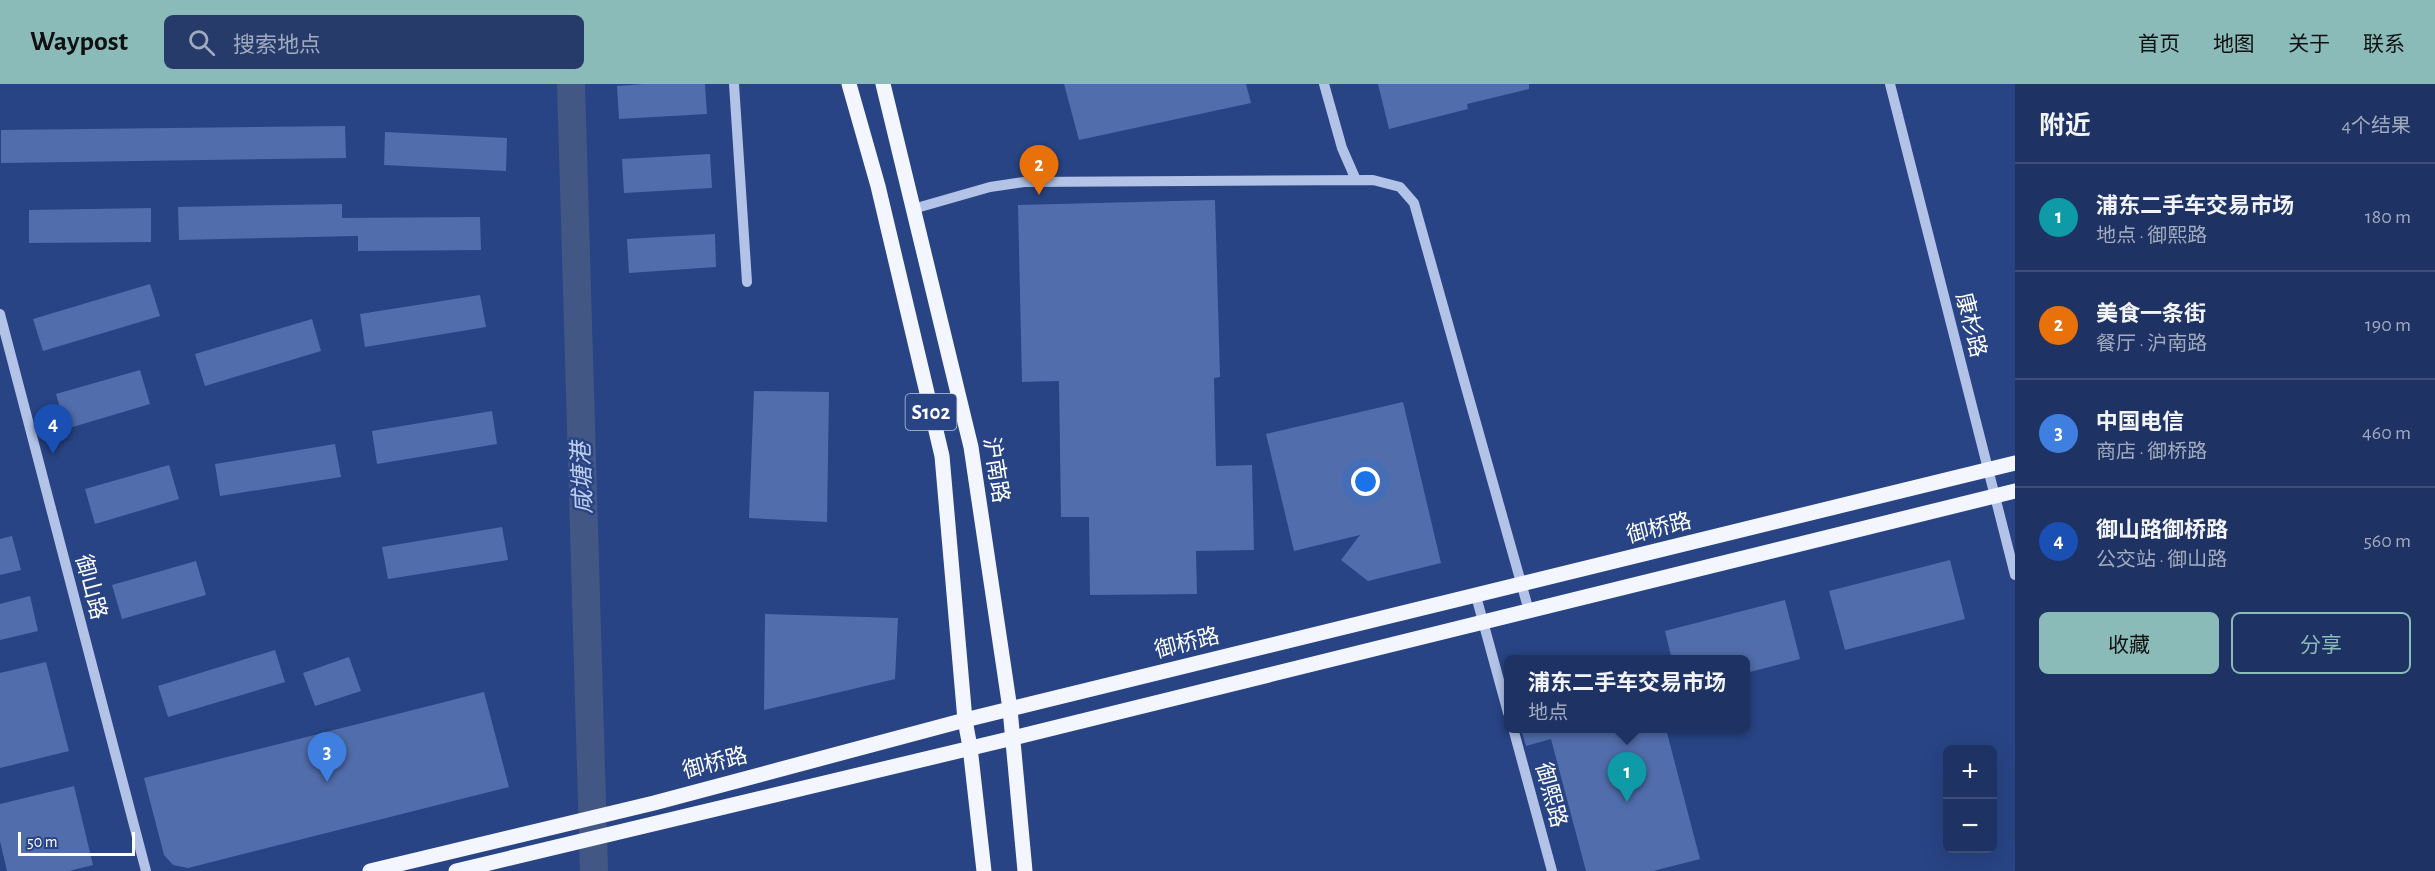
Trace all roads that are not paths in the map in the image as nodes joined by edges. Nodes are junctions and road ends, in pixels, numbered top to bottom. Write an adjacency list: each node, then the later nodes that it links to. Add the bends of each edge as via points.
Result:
1 (734, 84): 8 (street)
2 (849, 84): 21 (main road, S102, via 878,186 942,456)
3 (883, 84): 7 (main road, 沪南路 / S102)
4 (1324, 84): 6 (street, via 1342,148)
5 (1890, 84): 11 (street, 康杉路)
6 (1356, 180): 7 (street, via 1024,182 990,187); 15 (street, via 1400,187 1414,203)
7 (914, 209): 20 (main road, 沪南路 / S102, via 971,447)
8 (747, 282)
9 (0, 314): 25 (street, 御山路)
10 (2015, 463): 11 (main road, 御桥路)
11 (1988, 470): 13 (street, 康杉路); 15 (main road, 御桥路)
12 (2015, 491): 13 (main road, 御桥路)
13 (1995, 496): 14 (street, 康杉路); 17 (main road, 御桥路)
14 (2015, 575)
15 (1521, 586): 16 (main road, 御桥路); 17 (street)
16 (1476, 596): 18 (street); 20 (main road, 御桥路)
17 (1528, 611): 18 (main road, 御桥路)
18 (1484, 622): 19 (street); 23 (main road, 御桥路)
19 (1504, 695)
20 (1010, 709): 21 (main road, 御桥路); 23 (main road, 沪南路 / S102)
21 (965, 720): 24 (main road, S102); 26 (main road, 御桥路, via 654,803)
22 (1514, 733): 30 (street, 御熙路)
23 (1012, 738): 24 (main road, 御桥路); 29 (main road, 沪南路 / S102)
24 (970, 747): 27 (main road, 御桥路); 28 (main road, S102)
25 (146, 871)
26 (370, 871)
27 (456, 871)
28 (984, 871)
29 (1025, 871)
30 (1552, 871)

